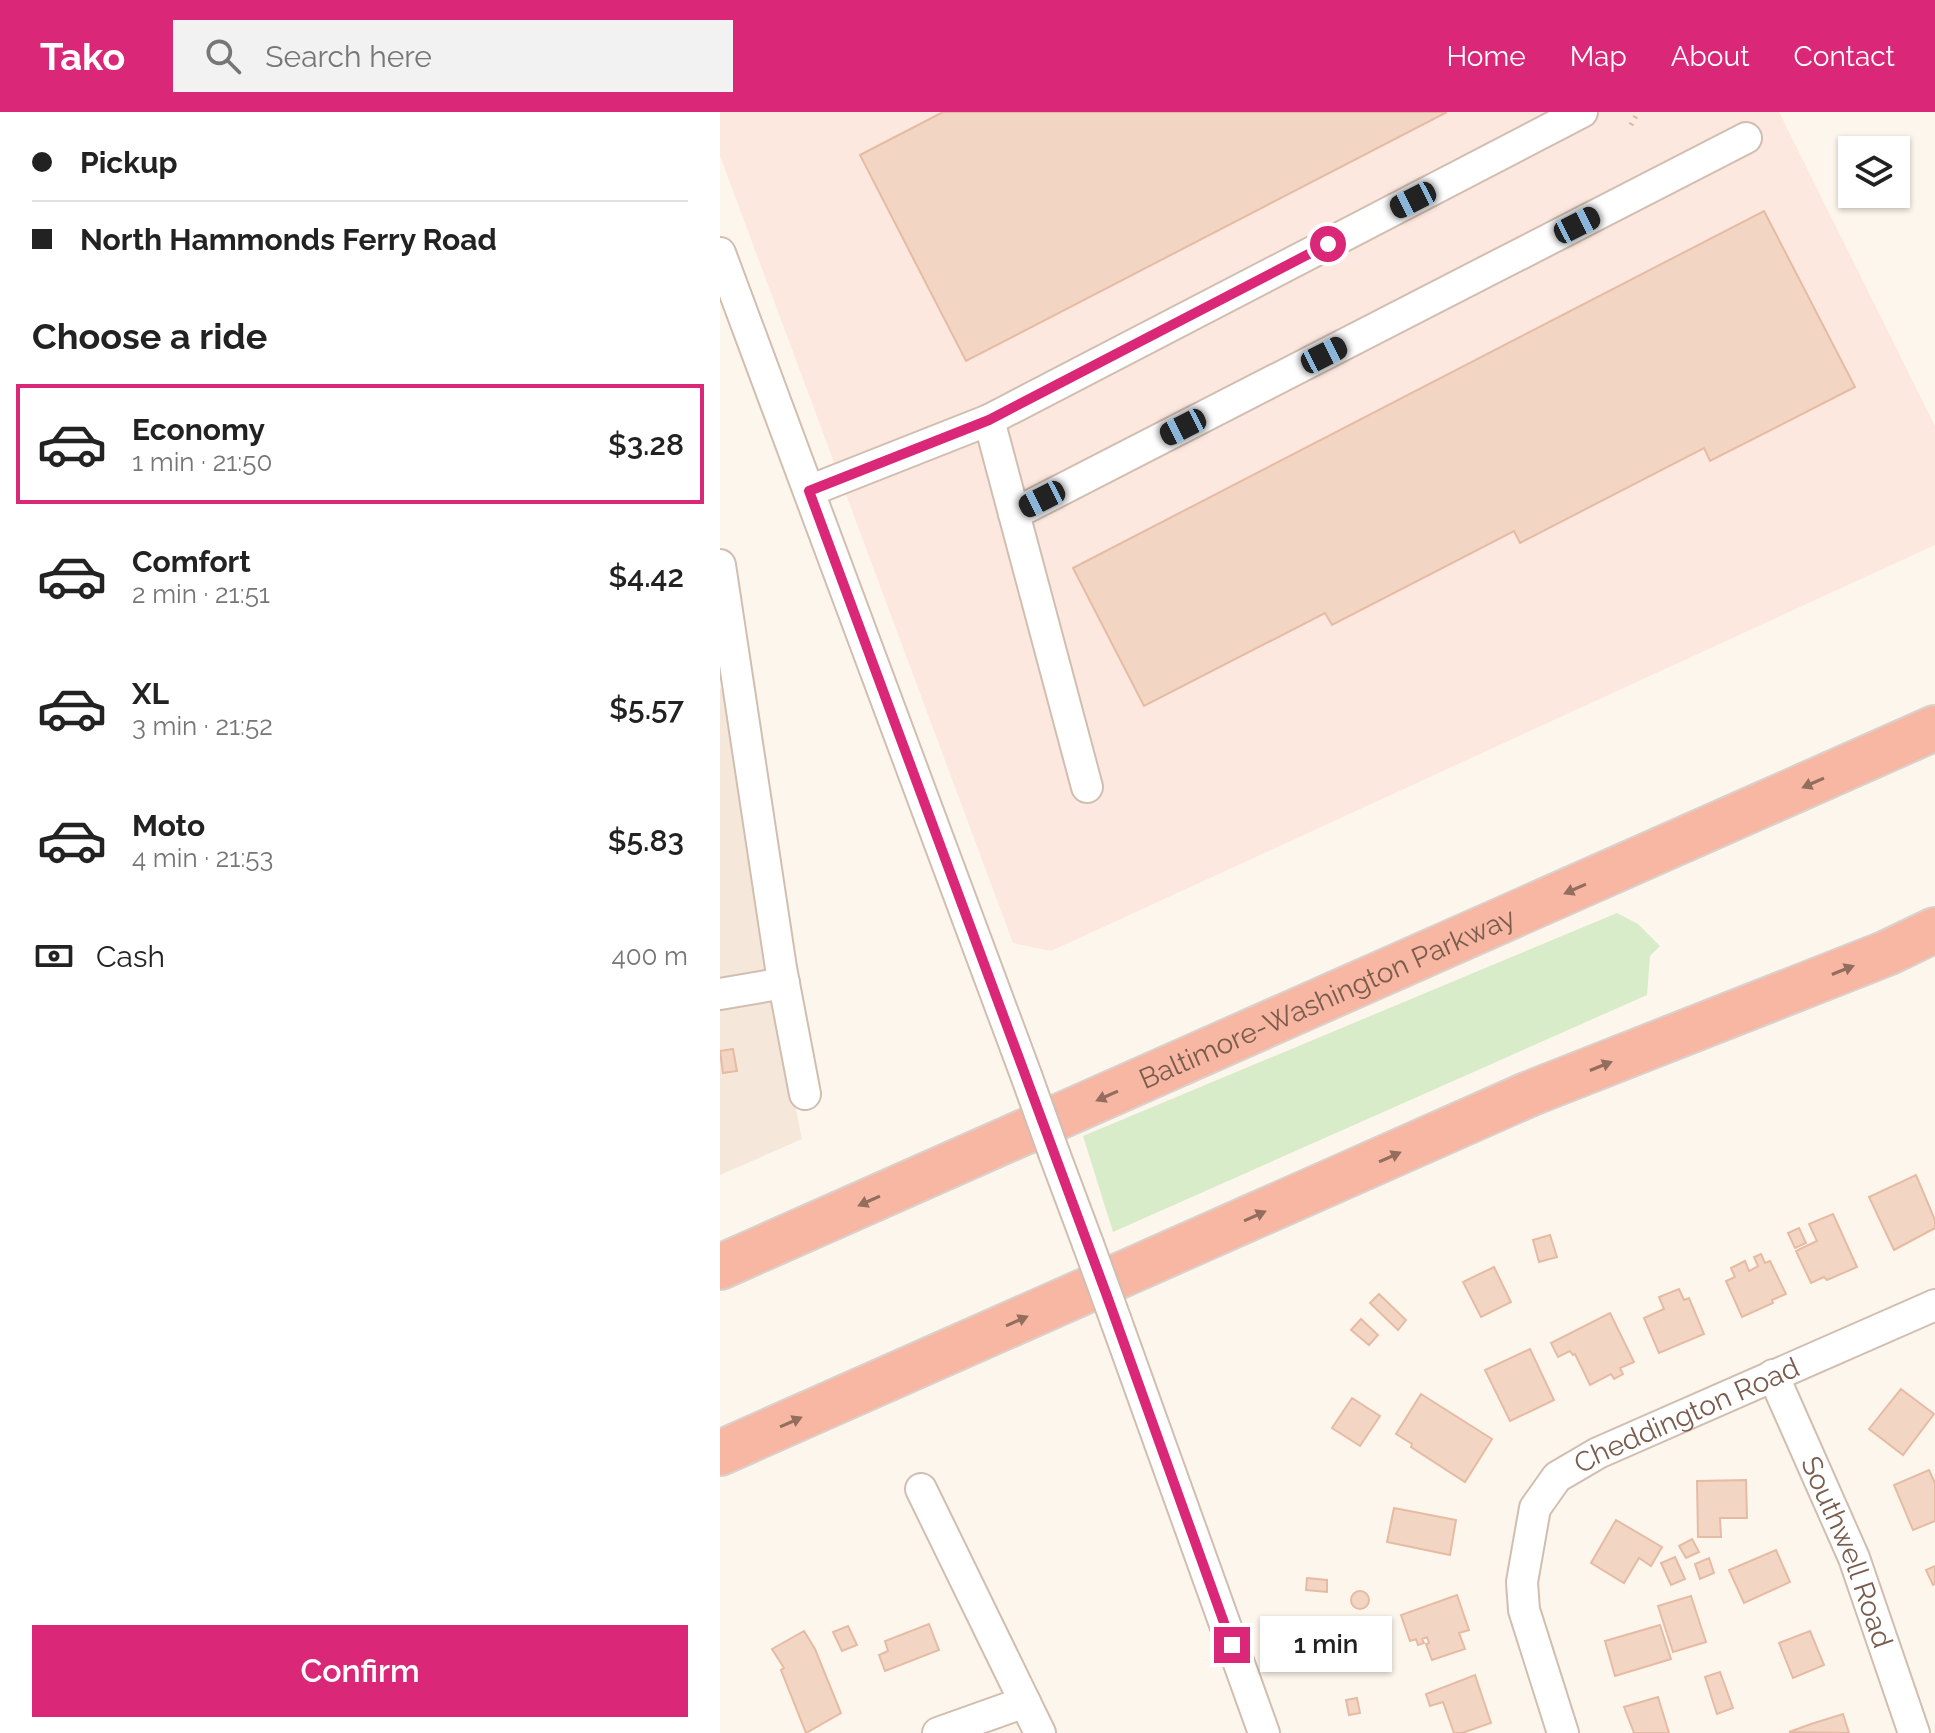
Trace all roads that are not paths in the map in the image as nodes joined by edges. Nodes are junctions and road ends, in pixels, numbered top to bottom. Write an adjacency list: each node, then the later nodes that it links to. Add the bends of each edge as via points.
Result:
1 (1582, 112): 4 (street)
2 (1746, 138): 6 (street)
3 (720, 253): 5 (street)
4 (989, 420): 5 (street); 6 (street)
5 (809, 491): 24 (street, bridge)
6 (1014, 514): 11 (street)
7 (720, 565): 13 (street)
8 (1935, 711): 10 (highway)
9 (1935, 728): 10 (highway, Baltimore-Washington Parkway)
10 (1863, 761): 16 (highway, Baltimore-Washington Parkway, one-way to 16)
11 (1087, 787)
12 (1935, 932): 19 (highway, one-way to 12, via 1529,1094)
13 (784, 983): 14 (street); 15 (street)
14 (720, 994)
15 (805, 1094)
16 (720, 1267)
17 (1935, 1305): 18 (street, Cheddington Road)
18 (1773, 1375): 25 (street, Cheddington Road, via 1598,1453 1557,1477 1535,1508 1522,1582 1524,1610); 26 (street, Southwell Road, via 1854,1558)
19 (720, 1453)
20 (921, 1489): 21 (street)
21 (1025, 1702): 22 (street); 23 (street)
22 (938, 1733)
23 (1040, 1733)
24 (1264, 1733)
25 (1563, 1733)
26 (1914, 1733)

